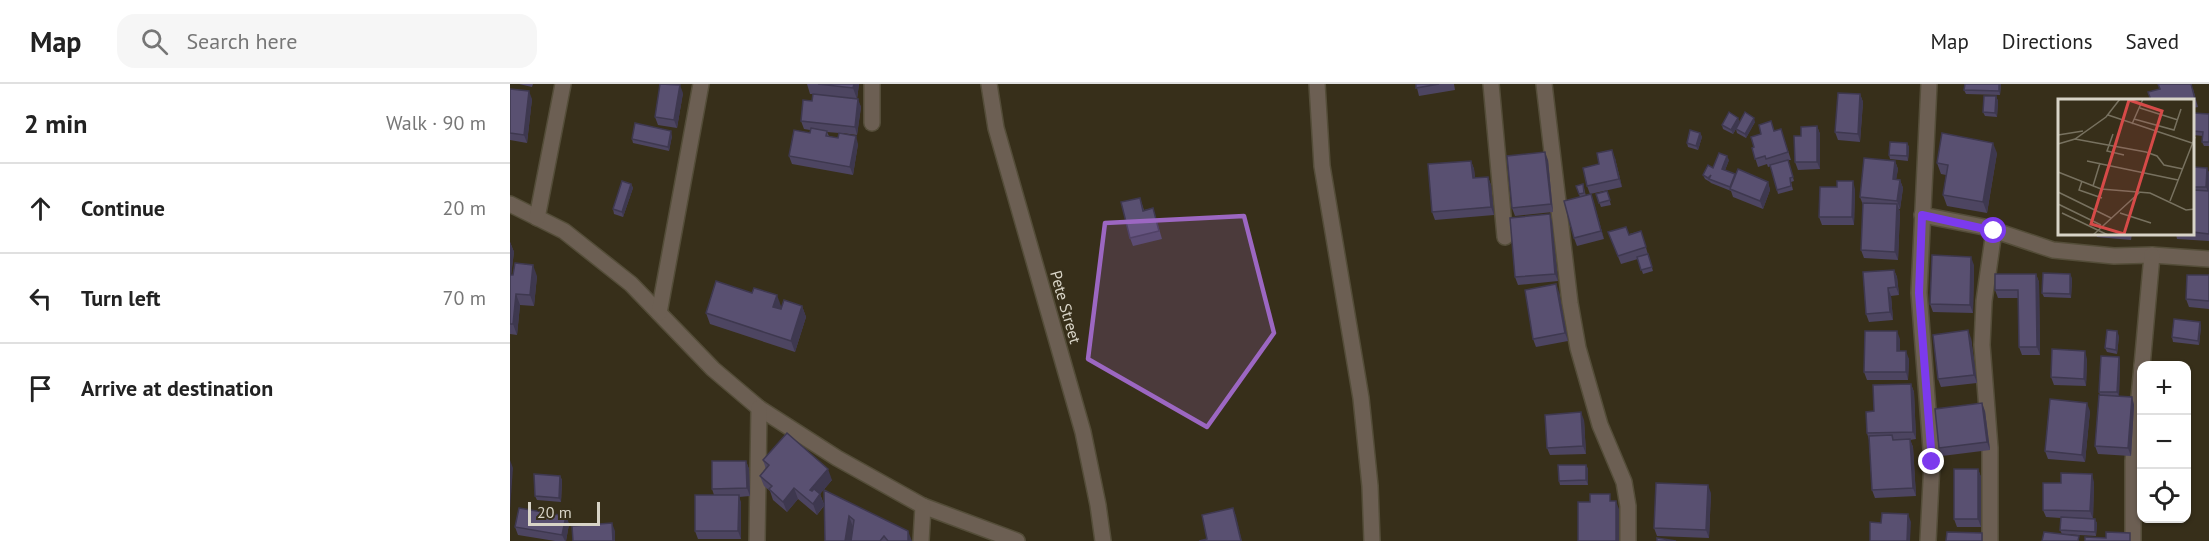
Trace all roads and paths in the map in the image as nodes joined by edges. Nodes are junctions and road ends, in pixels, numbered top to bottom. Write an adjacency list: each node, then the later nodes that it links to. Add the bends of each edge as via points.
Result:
1 (563, 84): 12 (street)
2 (701, 84): 17 (street)
3 (872, 84): 9 (street)
4 (988, 84): 25 (street, Pete Street, via 996,128 1083,432)
5 (1317, 84): 26 (street, via 1322,166 1361,398)
6 (1491, 84): 14 (street)
7 (1544, 84): 27 (street, via 1578,348 1600,425 1624,482)
8 (1929, 84): 11 (street)
9 (872, 123)
10 (510, 204): 12 (street)
11 (1922, 215): 13 (street); 28 (street, via 1919,293 1932,462)
12 (537, 218): 17 (street, via 564,231 631,284)
13 (1994, 231): 15 (street, via 2054,250); 29 (street, via 1982,345 1990,448)
14 (1505, 237)
15 (2152, 255): 16 (street); 18 (street)
16 (2209, 259)
17 (659, 313): 19 (street, via 713,369)
18 (2142, 361)
19 (759, 408): 21 (street); 22 (street)
20 (2137, 415): 30 (street)
21 (923, 506): 23 (street); 24 (street)
22 (757, 541)
23 (921, 541)
24 (1017, 541)
25 (1103, 541)
26 (1372, 541)
27 (1628, 541)
28 (1929, 541)
29 (1990, 541)
30 (2133, 541)

